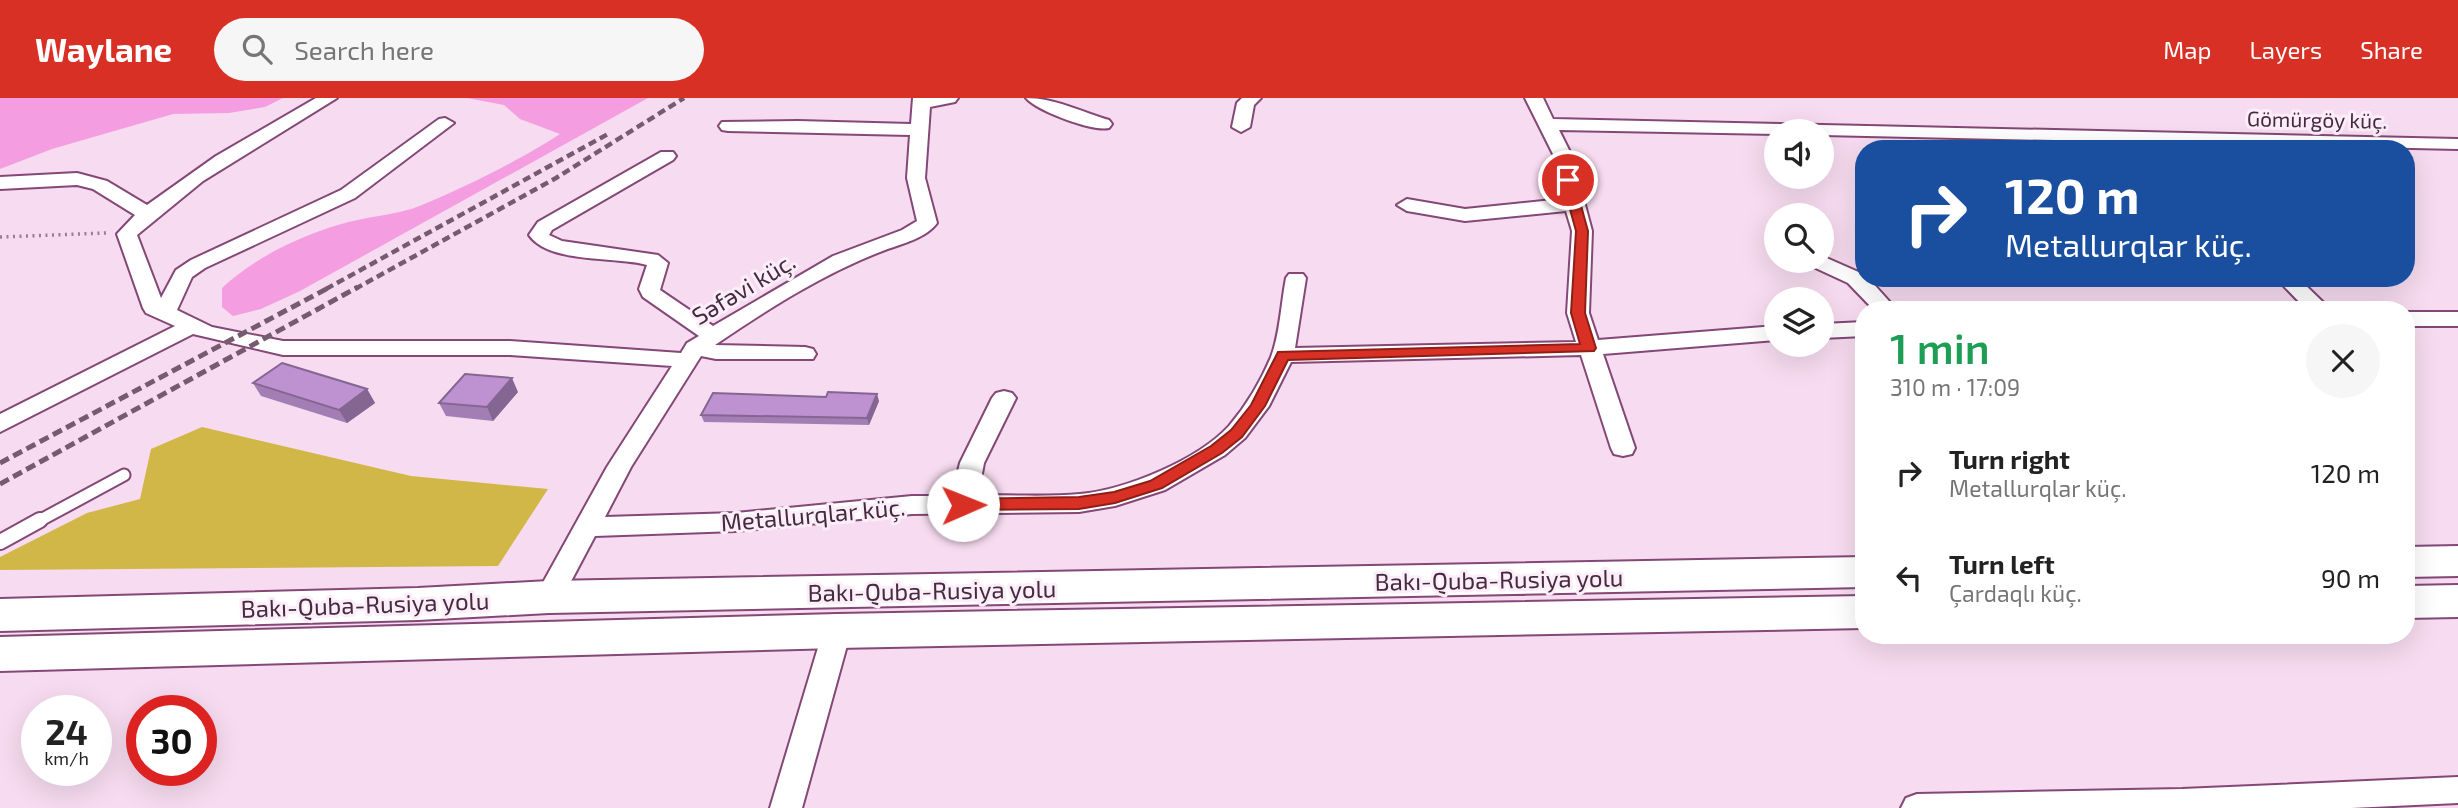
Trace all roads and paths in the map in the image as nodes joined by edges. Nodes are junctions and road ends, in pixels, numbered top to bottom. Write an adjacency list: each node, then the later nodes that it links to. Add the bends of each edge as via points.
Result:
1 (328, 98): 20 (street, via 182,186)
2 (949, 98): 6 (street)
3 (1035, 98): 8 (street, via 1051,108)
4 (1252, 98): 11 (street, via 1246,103)
5 (1534, 98): 9 (street)
6 (922, 101): 12 (street, Səfəvi küç.)
7 (445, 123): 30 (street, via 348,194 183,274)
8 (1103, 124)
9 (1546, 124): 13 (street, Gömürgöy küç.); 18 (street, via 1563,156)
10 (728, 126): 12 (street)
11 (1241, 127)
12 (919, 130): 37 (street, Səfəvi küç., via 916,178 927,223 840,261)
13 (2276, 140)
14 (2415, 143): 15 (street, Gömürgöy küç.)
15 (2458, 144)
16 (667, 156): 37 (street, via 545,226 540,234 544,242 560,247 658,263 650,293)
17 (0, 183): 20 (street, via 77,179 100,185)
18 (1573, 204): 19 (street, via 1484,215); 38 (street, via 1583,239 1578,313)
19 (1407, 205)
20 (146, 214): 21 (street)
21 (127, 234): 22 (path); 30 (street, via 153,308)
22 (0, 237)
23 (1834, 266): 24 (street)
24 (1855, 276)
25 (1296, 278): 40 (street, Metallurqlar küç.)
26 (1867, 287): 28 (street)
27 (2296, 287): 29 (street)
28 (1879, 301)
29 (2310, 301)
30 (165, 312): 33 (street)
31 (2415, 319): 32 (street)
32 (2458, 319)
33 (190, 327): 37 (street, via 283,348); 42 (street)
34 (1855, 329): 35 (street)
35 (1834, 330)
36 (1764, 334): 38 (street)
37 (698, 348): 39 (street); 46 (street, Səfəvi küç.)
38 (1588, 348): 40 (street); 43 (street)
39 (805, 354)
40 (1283, 355): 45 (street, Metallurqlar küç., via 1257,406 1236,433 1156,484 1079,503)
41 (1004, 398): 45 (street, via 972,463)
42 (0, 424)
43 (1623, 449)
44 (124, 475): 47 (lane)
45 (963, 505): 46 (street, Metallurqlar küç., via 864,508 736,522)
46 (585, 527): 51 (street, Səfəvi küç.)
47 (0, 542)
48 (2458, 561): 49 (highway)
49 (2415, 562)
50 (1855, 572): 51 (highway, Bakı-Quba-Rusiya yolu)
51 (549, 597): 55 (highway, Bakı-Quba-Rusiya yolu)
52 (2458, 601): 53 (highway)
53 (2415, 602)
54 (1855, 612): 56 (highway, Bakı-Quba-Rusiya yolu)
55 (0, 615)
56 (837, 631): 57 (highway, Bakı-Quba-Rusiya yolu); 60 (street)
57 (0, 654)
58 (2458, 790): 59 (street)
59 (2184, 805): 62 (street)
60 (786, 808)
61 (1917, 808): 62 (street)
62 (1947, 808)

